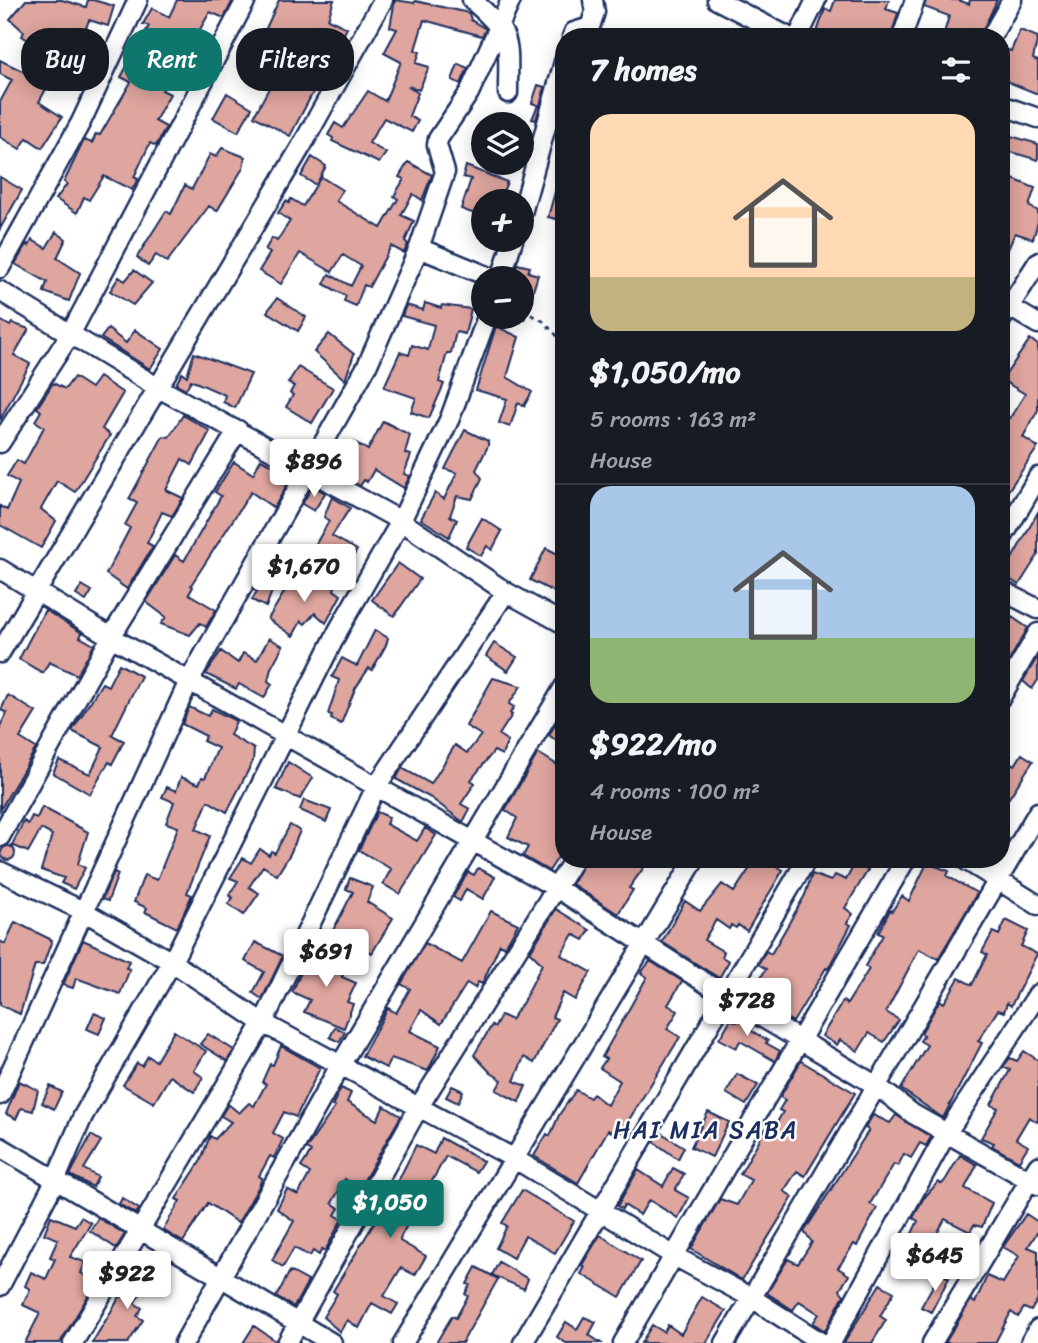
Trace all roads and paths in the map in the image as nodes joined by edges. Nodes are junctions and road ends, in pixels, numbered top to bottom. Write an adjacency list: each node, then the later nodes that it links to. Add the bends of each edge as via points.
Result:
1 (138, 0): 24 (street, via 81,122)
2 (246, 0): 32 (street)
3 (383, 0): 34 (street)
4 (472, 0): 11 (street)
5 (511, 0): 11 (street)
6 (593, 0): 12 (street, via 595,12)
7 (717, 0): 13 (street)
8 (816, 0): 14 (street)
9 (915, 0): 15 (street)
10 (1012, 0): 16 (street)
11 (500, 25): 17 (street, via 508,42); 22 (street, via 469,93 438,139 445,172)
12 (587, 28)
13 (771, 28)
14 (802, 28)
15 (905, 28)
16 (997, 28)
17 (508, 93)
18 (555, 94): 21 (street)
19 (1010, 108): 20 (street)
20 (1038, 118)
21 (529, 189)
22 (419, 248): 25 (street); 37 (street, via 367,366)
23 (1038, 262): 27 (street)
24 (0, 268)
25 (471, 269)
26 (0, 291): 32 (street)
27 (1010, 304)
28 (1010, 315): 30 (street)
29 (534, 316): 33 (path)
30 (1038, 324)
31 (483, 329): 39 (street, via 450,418)
32 (71, 333): 34 (street); 36 (street)
33 (555, 334)
34 (157, 387): 35 (street); 42 (street)
35 (238, 430): 37 (street); 48 (street)
36 (0, 443)
37 (309, 472): 39 (street); 50 (street)
38 (1038, 477): 40 (street)
39 (401, 521): 43 (street); 53 (street)
40 (1010, 525)
41 (0, 569): 42 (street)
42 (35, 592): 48 (street); 49 (street)
43 (506, 592): 46 (street); 54 (street)
44 (1010, 595): 45 (street)
45 (1038, 609)
46 (555, 619)
47 (1038, 633): 51 (street)
48 (111, 637): 50 (street); 56 (street)
49 (0, 653)
50 (189, 681): 53 (street); 69 (street)
51 (1010, 681)
52 (555, 702): 57 (street)
53 (286, 735): 54 (street); 71 (street)
54 (376, 787): 57 (street); 74 (street)
55 (1038, 812): 58 (street)
56 (0, 837)
57 (470, 841): 67 (street); 76 (street)
58 (1010, 857)
59 (569, 868): 67 (street)
60 (690, 868): 70 (street)
61 (802, 868): 73 (street)
62 (901, 868): 75 (street)
63 (977, 868): 66 (street)
64 (1003, 868): 66 (street)
65 (0, 871): 69 (street)
66 (995, 881): 68 (street); 77 (street)
67 (558, 889): 70 (street); 79 (street)
68 (1038, 905)
69 (83, 911): 71 (street); 78 (street)
70 (646, 944): 73 (street); 82 (street)
71 (172, 962): 74 (street); 84 (street, via 83,1115)
72 (1038, 995): 80 (street)
73 (726, 996): 75 (street); 85 (street)
74 (263, 1023): 76 (street); 86 (street)
75 (800, 1040): 77 (street); 87 (street)
76 (341, 1064): 79 (street); 88 (street)
77 (877, 1086): 80 (street); 90 (street)
78 (0, 1095)
79 (420, 1105): 82 (street); 91 (street)
80 (946, 1134): 83 (street); 102 (street)
81 (0, 1147): 84 (street)
82 (515, 1159): 85 (street); 97 (street)
83 (1035, 1177): 103 (street)
84 (56, 1179): 86 (street); 89 (street)
85 (602, 1212): 87 (street); 98 (street)
86 (141, 1230): 88 (street); 93 (street)
87 (676, 1257): 90 (street); 99 (street)
88 (220, 1277): 91 (street); 94 (street)
89 (0, 1286)
90 (752, 1298): 100 (street); 101 (street)
91 (299, 1323): 95 (street); 96 (street)
92 (1038, 1329): 104 (street)
93 (73, 1343)
94 (184, 1343)
95 (287, 1343)
96 (332, 1343)
97 (403, 1343)
98 (523, 1343)
99 (623, 1343)
100 (725, 1343)
101 (822, 1343)
102 (831, 1343)
103 (932, 1343)
104 (1030, 1343)

